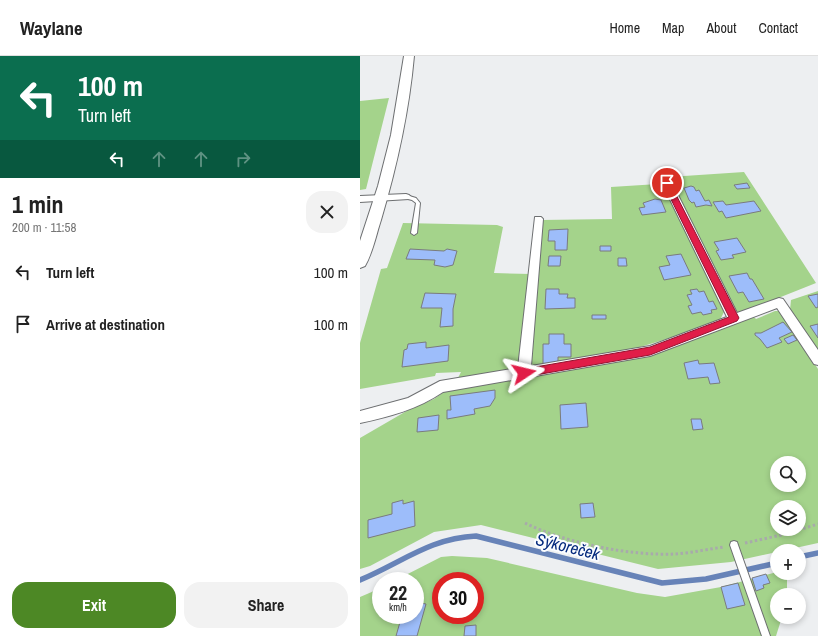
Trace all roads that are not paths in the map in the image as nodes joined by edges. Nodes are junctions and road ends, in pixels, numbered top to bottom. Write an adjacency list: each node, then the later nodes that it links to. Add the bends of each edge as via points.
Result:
1 (410, 56): 4 (main road, via 400,126)
2 (667, 183): 9 (street)
3 (406, 197): 4 (street); 7 (lane, via 418,203)
4 (381, 198): 5 (street); 8 (main road)
5 (360, 199)
6 (538, 219): 11 (street)
7 (414, 233)
8 (360, 262)
9 (734, 318): 10 (street, via 779,302); 11 (street, via 650,351)
10 (818, 360)
11 (524, 373): 12 (street, via 440,387 403,407)
12 (360, 417)
13 (734, 545): 14 (lane)
14 (766, 636)

